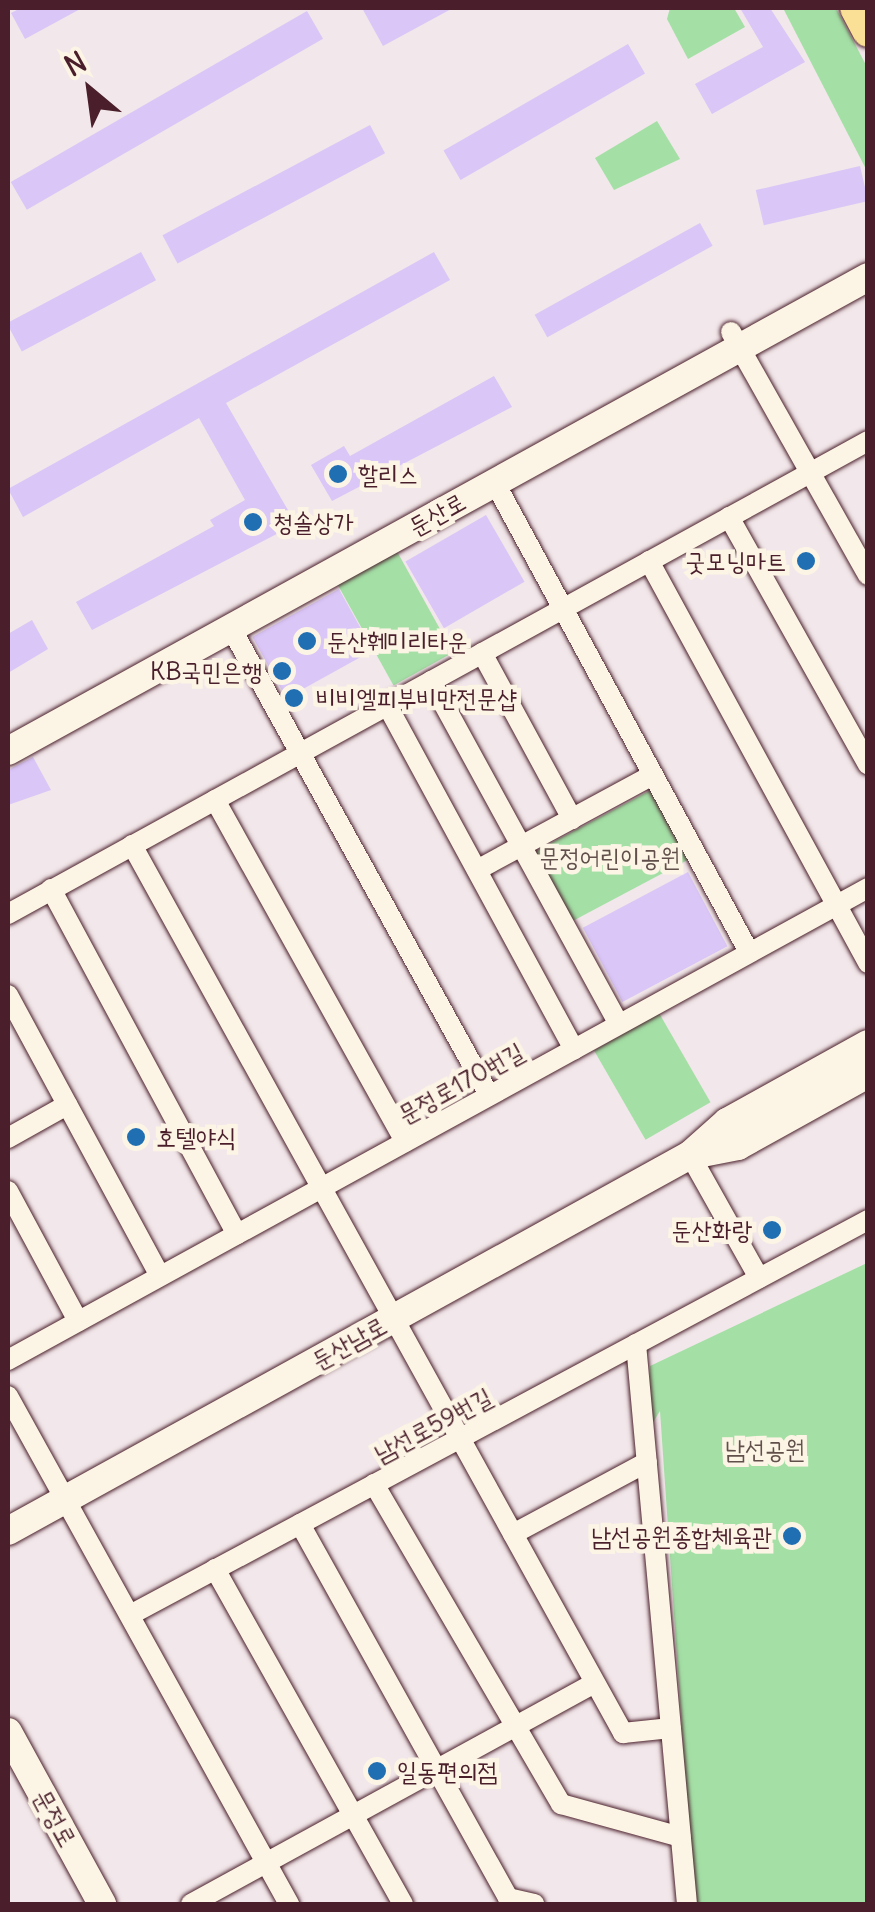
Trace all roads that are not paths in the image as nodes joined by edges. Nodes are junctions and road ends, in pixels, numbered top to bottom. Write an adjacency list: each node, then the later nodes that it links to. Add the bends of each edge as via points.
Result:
1 (855, 8): 2 (main road)
2 (868, 32)
3 (868, 257): 5 (main road, 둔산로)
4 (868, 277): 5 (main road, 둔산로)
5 (736, 340): 7 (street); 8 (main road, 둔산로); 17 (main road, 둔산로)
6 (868, 441): 7 (street)
7 (810, 473): 9 (street); 11 (street)
8 (495, 482): 12 (street); 13 (main road, 둔산로)
9 (729, 517): 10 (street); 20 (street)
10 (650, 561): 12 (street); 29 (street)
11 (868, 576)
12 (563, 608): 14 (street); 21 (street)
13 (231, 628): 18 (main road, 둔산로); 19 (street)
14 (482, 653): 15 (street); 23 (street)
15 (431, 681): 16 (street); 25 (street)
16 (387, 705): 19 (street); 26 (street)
17 (8, 729)
18 (8, 751)
19 (300, 753): 22 (street); 38 (street)
20 (868, 765)
21 (654, 776): 23 (street); 31 (street)
22 (215, 800): 24 (street); 41 (street)
23 (572, 819): 25 (street)
24 (132, 845): 28 (street); 43 (street)
25 (521, 846): 26 (street); 34 (street)
26 (477, 870): 36 (street)
27 (868, 888): 29 (street, 문정로170번길)
28 (52, 889): 30 (street); 46 (street)
29 (836, 905): 31 (street, 문정로170번길); 32 (street)
30 (8, 914)
31 (749, 952): 34 (street, 문정로170번길)
32 (868, 963)
33 (8, 995): 39 (street)
34 (619, 1024): 36 (street, 문정로170번길)
35 (868, 1044): 42 (main road, 둔산남로, via 727,1122)
36 (574, 1049): 38 (street, 문정로170번길)
37 (868, 1074): 42 (main road, 둔산남로, via 738,1146)
38 (490, 1095): 41 (street, 문정로170번길)
39 (68, 1106): 40 (street); 47 (street)
40 (8, 1138)
41 (405, 1142): 43 (street, 문정로170번길)
42 (690, 1155): 48 (street); 49 (main road, 둔산남로)
43 (321, 1188): 46 (street, 문정로170번길); 49 (street)
44 (8, 1191): 50 (street)
45 (868, 1220): 48 (street, 남선로59번길)
46 (237, 1234): 47 (street, 문정로170번길)
47 (160, 1276): 50 (street, 문정로170번길)
48 (759, 1278): 51 (street, 남선로59번길)
49 (393, 1319): 54 (street); 57 (main road, 둔산남로)
50 (78, 1322): 52 (street, 문정로170번길)
51 (636, 1344): 54 (street, 남선로59번길); 55 (street)
52 (8, 1360)
53 (8, 1396): 57 (street)
54 (460, 1438): 56 (street, 남선로59번길); 60 (street)
55 (647, 1462): 60 (street); 65 (street)
56 (374, 1484): 58 (street, 남선로59번길); 64 (street)
57 (66, 1499): 59 (main road, 둔산남로); 62 (street)
58 (300, 1524): 61 (street, 남선로59번길); 67 (street)
59 (8, 1531)
60 (513, 1534): 63 (street)
61 (215, 1570): 62 (street, 남선로59번길); 68 (street)
62 (130, 1615): 70 (street)
63 (594, 1683): 64 (street); 65 (street, via 624,1734)
64 (515, 1726): 67 (street); 69 (street, via 561,1804 576,1814)
65 (671, 1728): 69 (street)
66 (8, 1732): 71 (main road, 문정로)
67 (436, 1769): 68 (street); 75 (street, via 508,1898)
68 (354, 1814): 70 (street); 74 (street)
69 (681, 1837): 76 (street)
70 (266, 1862): 72 (street); 73 (street)
71 (102, 1904)
72 (191, 1904)
73 (290, 1904)
74 (402, 1904)
75 (534, 1904)
76 (687, 1904)

